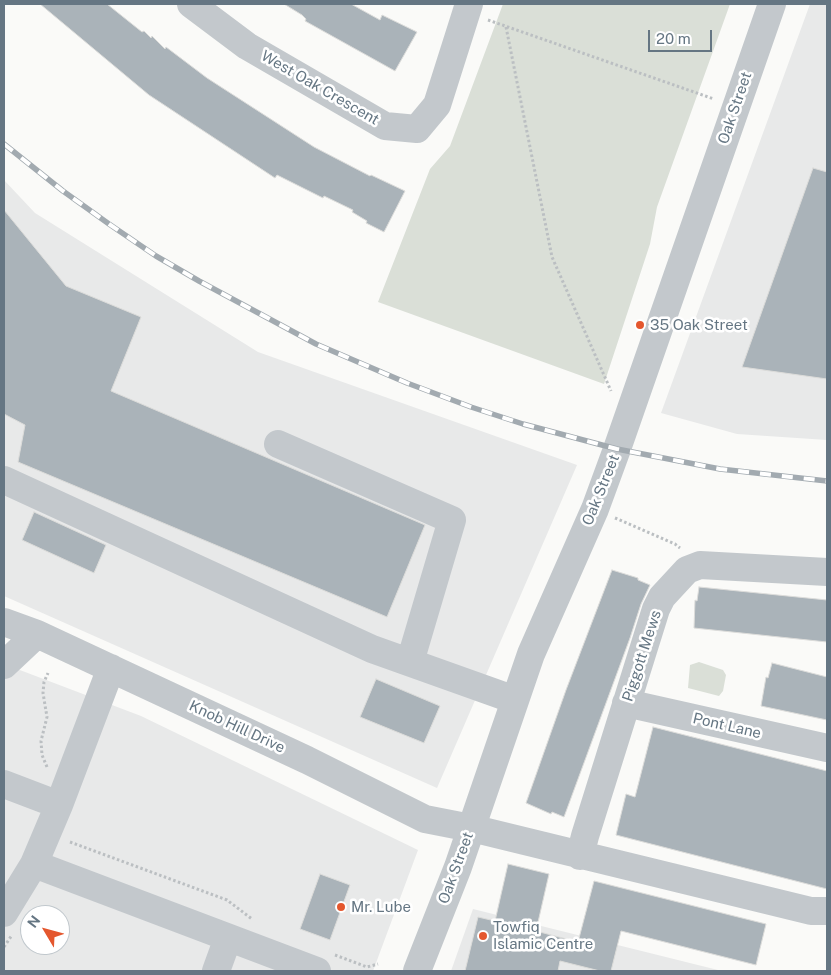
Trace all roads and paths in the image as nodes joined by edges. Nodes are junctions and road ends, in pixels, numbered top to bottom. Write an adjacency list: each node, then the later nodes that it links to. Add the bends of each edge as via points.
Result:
1 (191, 4): 3 (street, West Oak Crescent, via 247,46 386,126 417,129 437,105)
2 (772, 4): 5 (street, Oak Street)
3 (468, 8): 4 (path)
4 (506, 27): 5 (path); 6 (path, via 552,257)
5 (736, 105): 18 (street, Oak Street, via 618,448 595,509 531,654)
6 (613, 396)
7 (278, 444): 14 (street, via 452,520)
8 (4, 480): 14 (street, via 372,649)
9 (610, 516): 10 (path, via 676,544)
10 (700, 565): 11 (street); 19 (street, Piggott Mews, via 687,570 662,597)
11 (827, 572)
12 (4, 622): 13 (street, Knob Hill Drive)
13 (37, 634): 15 (street); 16 (street, Knob Hill Drive)
14 (410, 662): 18 (street)
15 (4, 665)
16 (111, 668): 23 (street); 24 (street, Knob Hill Drive, via 425,819)
17 (48, 673): 21 (path, via 43,693 47,717 41,741)
18 (515, 700): 24 (street, Oak Street)
19 (626, 704): 20 (street, Pont Lane); 25 (street, Piggott Mews)
20 (827, 748)
21 (47, 768)
22 (4, 784): 23 (street)
23 (59, 805): 26 (street)
24 (471, 828): 25 (street); 30 (street, Oak Street)
25 (580, 856): 27 (street, via 811,910)
26 (34, 864): 28 (street); 29 (street)
27 (827, 911)
28 (4, 912)
29 (228, 938): 31 (street); 32 (street)
30 (413, 970)
31 (216, 971)
32 (317, 971)

